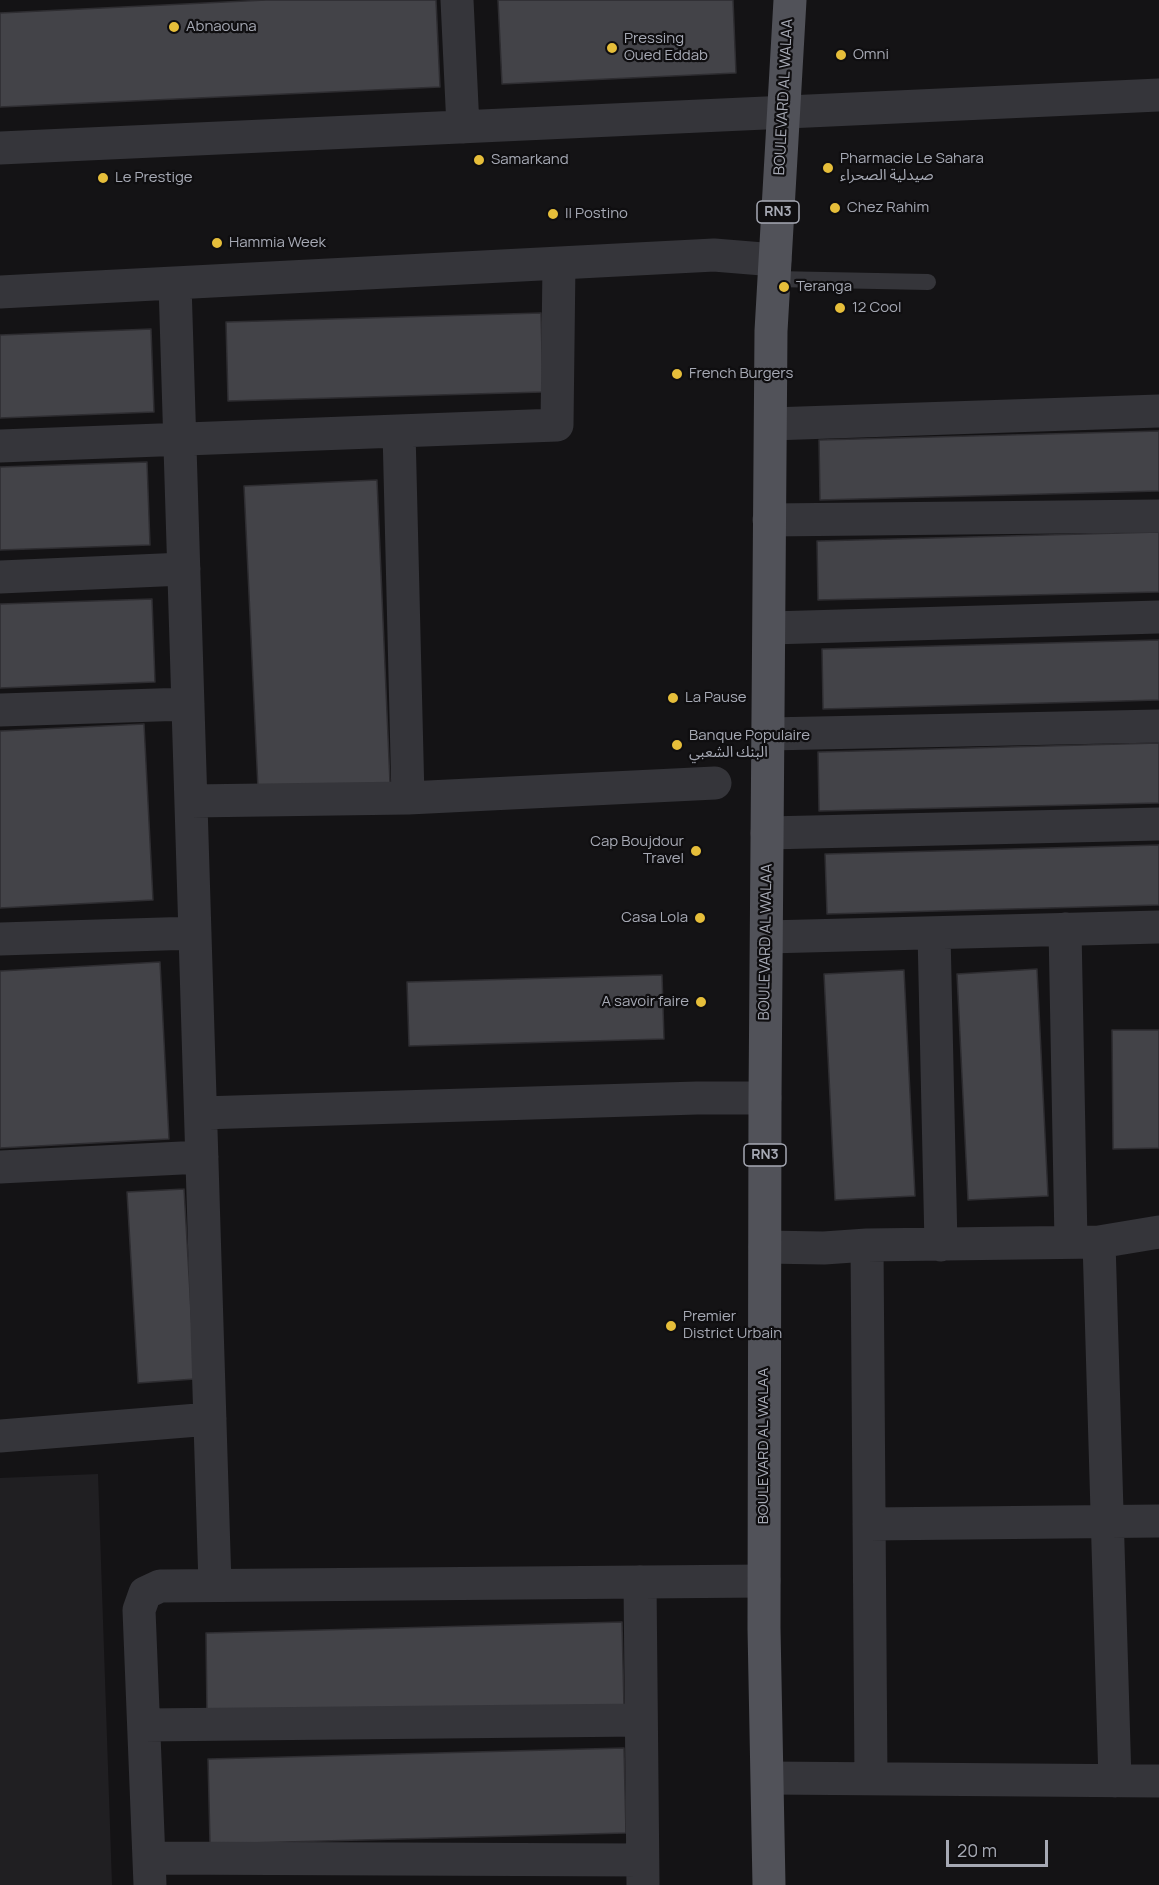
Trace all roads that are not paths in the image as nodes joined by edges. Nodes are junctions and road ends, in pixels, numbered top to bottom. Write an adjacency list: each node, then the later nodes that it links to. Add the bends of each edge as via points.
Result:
1 (457, 0): 5 (street)
2 (789, 0): 4 (main road, BOULEVARD AL WALAA / RN3)
3 (1159, 95): 4 (street)
4 (784, 112): 5 (street); 8 (main road, BOULEVARD AL WALAA / RN3)
5 (462, 127): 6 (street)
6 (0, 148)
7 (559, 263): 8 (street, via 714,255); 10 (street); 14 (street, via 557,426)
8 (775, 269): 9 (lane); 13 (main road, BOULEVARD AL WALAA / RN3)
9 (928, 282)
10 (175, 284): 11 (street); 15 (street)
11 (0, 292)
12 (1159, 411): 13 (street)
13 (771, 424): 18 (main road, BOULEVARD AL WALAA / RN3)
14 (399, 431): 15 (street); 28 (street)
15 (179, 439): 16 (street); 19 (street)
16 (0, 446)
17 (1159, 516): 18 (street)
18 (769, 520): 22 (main road, BOULEVARD AL WALAA / RN3)
19 (184, 569): 20 (street); 23 (street)
20 (0, 577)
21 (1159, 617): 22 (street)
22 (770, 628): 26 (main road, BOULEVARD AL WALAA / RN3)
23 (188, 704): 24 (street); 29 (street)
24 (0, 710)
25 (1159, 726): 26 (street)
26 (768, 734): 31 (main road, BOULEVARD AL WALAA / RN3)
27 (715, 783): 28 (street)
28 (408, 798): 29 (street)
29 (190, 801): 34 (street)
30 (1159, 824): 31 (street)
31 (767, 833): 36 (main road, BOULEVARD AL WALAA / RN3)
32 (1159, 927): 33 (street)
33 (1065, 929): 35 (street); 43 (street)
34 (195, 933): 37 (street); 39 (street)
35 (934, 933): 36 (street); 45 (street)
36 (767, 937): 38 (main road, BOULEVARD AL WALAA / RN3)
37 (0, 939)
38 (765, 1098): 39 (street); 46 (main road, BOULEVARD AL WALAA / RN3)
39 (201, 1113): 40 (street)
40 (202, 1157): 41 (street); 47 (street)
41 (0, 1167)
42 (1159, 1232): 43 (street)
43 (1085, 1242): 45 (street); 49 (street)
44 (867, 1245): 45 (street); 46 (street); 51 (street)
45 (941, 1245)
46 (765, 1247): 52 (main road, BOULEVARD AL WALAA / RN3)
47 (210, 1419): 48 (street); 54 (street)
48 (0, 1436)
49 (1107, 1521): 50 (street); 51 (street); 59 (street)
50 (1159, 1521)
51 (869, 1524): 58 (street)
52 (764, 1581): 53 (street); 57 (main road, BOULEVARD AL WALAA / RN3)
53 (640, 1582): 54 (street); 55 (street)
54 (215, 1585): 56 (street, via 160,1586 145,1593 139,1610)
55 (641, 1720): 56 (street); 62 (street)
56 (144, 1725): 61 (street)
57 (768, 1778): 58 (street); 63 (main road, BOULEVARD AL WALAA / RN3)
58 (871, 1779): 59 (street)
59 (1114, 1781): 60 (street)
60 (1159, 1781)
61 (150, 1871): 62 (street)
62 (643, 1872)
63 (769, 1885)

